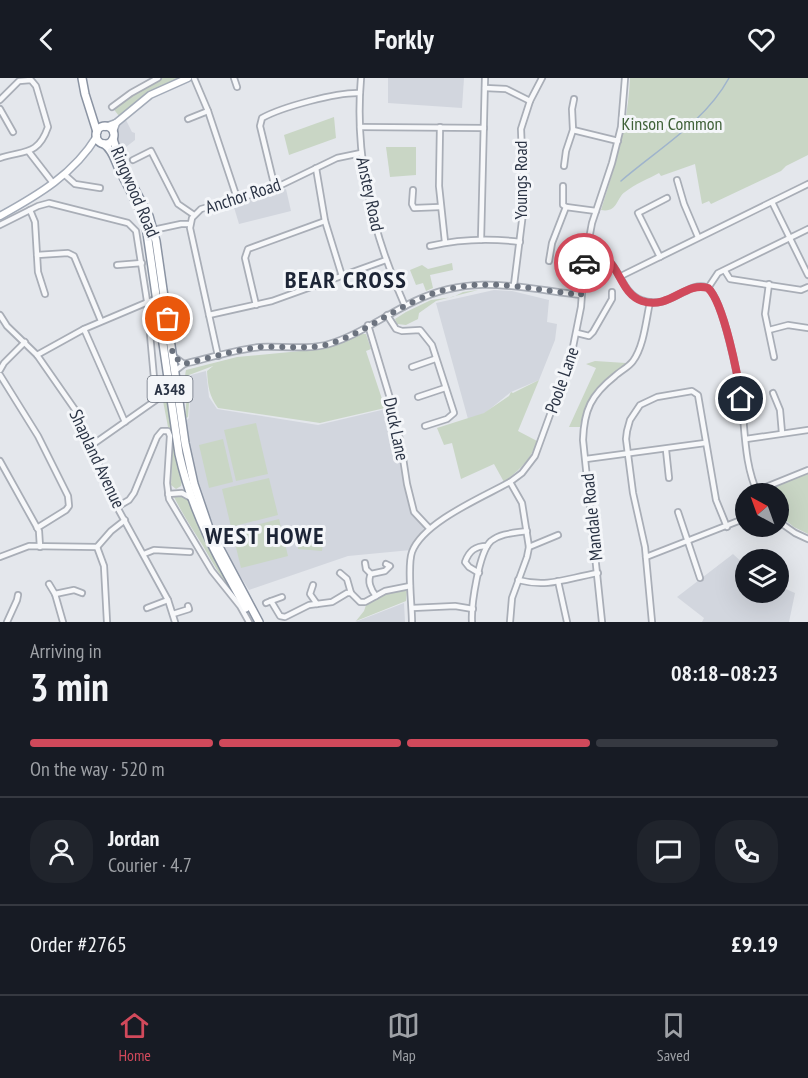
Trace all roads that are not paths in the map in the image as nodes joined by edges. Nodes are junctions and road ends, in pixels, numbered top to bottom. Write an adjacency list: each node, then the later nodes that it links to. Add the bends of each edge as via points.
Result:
1 (82, 78): 30 (highway, Ringwood Road / A348, via 85,97)
2 (159, 78): 17 (street)
3 (188, 78): 11 (main road)
4 (194, 78): 21 (street)
5 (234, 78): 12 (street)
6 (361, 78): 14 (street, Anstey Road)
7 (485, 78): 13 (street)
8 (542, 78): 18 (street, Youngs Road)
9 (625, 78): 32 (street, Poole Lane)
10 (31, 79): 16 (street, via 19,81); 33 (street, via 48,127 39,144)
11 (176, 80): 22 (main road)
12 (237, 87)
13 (485, 88): 18 (street, via 506,89); 27 (street)
14 (360, 93): 25 (street, Anstey Road); 47 (street, via 330,96 262,118 260,126)
15 (574, 99): 28 (street)
16 (0, 100)
17 (121, 100): 19 (street); 22 (street)
18 (530, 101): 67 (street, Youngs Road, via 521,129 524,193)
19 (112, 107)
20 (0, 109): 29 (street)
21 (208, 111): 23 (street); 49 (street)
22 (129, 112): 24 (main road)
23 (188, 119)
24 (116, 123): 30 (main road); 31 (main road)
25 (360, 127): 26 (street); 34 (street, Anstey Road)
26 (440, 127): 27 (street); 52 (street)
27 (484, 128): 65 (street)
28 (573, 129): 32 (street); 37 (street)
29 (10, 130)
30 (101, 135): 31 (highway); 31 (highway, via 109,127); 39 (main road); 88 (highway, Ringwood Road / A348, via 142,212 149,239)
31 (113, 136): 62 (highway, Ringwood Road / A348, via 121,163)
32 (618, 141): 55 (street, Poole Lane)
33 (29, 152): 35 (street); 42 (street)
34 (361, 153): 38 (street, Anchor Road); 72 (street, Anstey Road, via 372,215)
35 (0, 158)
36 (133, 160): 56 (street, via 151,151 178,204)
37 (564, 166)
38 (316, 168): 47 (street, Anchor Road); 58 (street)
39 (65, 175): 42 (main road); 44 (street, via 75,184)
40 (95, 178): 44 (street)
41 (677, 180): 63 (street)
42 (53, 183): 57 (main road)
43 (808, 184): 51 (street)
44 (93, 185): 46 (street)
45 (563, 186): 53 (street)
46 (100, 188)
47 (274, 188): 49 (street, Anchor Road)
48 (413, 190): 52 (street, via 414,208)
49 (237, 198): 56 (street, Anchor Road, via 201,209)
50 (666, 198): 71 (street, via 638,213)
51 (772, 202): 63 (street); 64 (street)
52 (440, 207): 66 (street)
53 (566, 207): 55 (street); 73 (street)
54 (30, 210): 60 (street); 70 (street, via 35,222); 74 (street, Ringwood Road, via 55,204 128,223 136,231)
55 (596, 210): 69 (street, Poole Lane)
56 (194, 215): 59 (street, Anchor Road)
57 (0, 216)
58 (325, 221): 79 (street); 90 (street, via 248,249 245,258)
59 (190, 224): 62 (street); 93 (street, Anchor Road)
60 (0, 225)
61 (808, 229): 64 (street)
62 (153, 230): 103 (highway, Ringwood Road / A348)
63 (698, 237): 71 (street)
64 (789, 238): 76 (street); 77 (street)
65 (482, 240): 66 (street); 67 (street)
66 (446, 242): 68 (street)
67 (520, 242): 82 (street, Youngs Road)
68 (430, 246)
69 (586, 250): 80 (street, via 603,255); 87 (street, Poole Lane)
70 (37, 255): 86 (street); 95 (street, via 74,256)
71 (660, 257): 80 (street)
72 (386, 260): 79 (street); 91 (street, Anstey Road)
73 (549, 261)
74 (142, 263): 75 (street); 88 (street, Ringwood Road)
75 (120, 264)
76 (806, 265): 78 (street)
77 (725, 271): 81 (street, via 730,279); 84 (street, via 718,273)
78 (808, 275)
79 (342, 276): 90 (street)
80 (621, 276): 89 (street, via 633,296)
81 (769, 284): 83 (street, via 801,290); 99 (street, via 765,314)
82 (514, 285): 87 (street); 91 (street, via 459,285)
83 (808, 287)
84 (708, 288): 89 (street, via 694,287 665,302); 119 (street, via 715,295 733,355)
85 (612, 292): 100 (street, via 612,299 589,336)
86 (45, 294)
87 (581, 295): 100 (street, Poole Lane)
88 (154, 300): 95 (street); 115 (street, Ringwood Road, via 157,396); 128 (highway, Ringwood Road / A348)
89 (650, 302): 124 (street, via 633,361 604,385 586,411)
90 (256, 305): 93 (street)
91 (405, 306): 94 (street)
92 (0, 315): 101 (street, Shapland Avenue)
93 (209, 315): 104 (street, Anchor Road)
94 (387, 315): 96 (street); 106 (street, via 396,329 423,332)
95 (101, 321): 97 (street)
96 (369, 325): 104 (street, via 326,345 257,348); 141 (street, Duck Lane, via 392,405 414,512)
97 (84, 328): 102 (street); 115 (street)
98 (808, 328): 99 (street, via 788,325)
99 (769, 330): 105 (street)
100 (577, 333): 129 (street, Poole Lane, via 534,456)
101 (25, 342): 102 (street, Shapland Avenue); 109 (street)
102 (37, 355): 121 (street, Shapland Avenue, via 76,411)
103 (173, 356): 107 (street); 110 (highway, Ringwood Road / A348)
104 (218, 356): 107 (street)
105 (774, 357)
106 (435, 359): 108 (street); 112 (street)
107 (184, 364): 110 (street)
108 (412, 367)
109 (0, 370)
110 (175, 371): 186 (highway, Ringwood Road / A348, via 200,507)
111 (0, 375): 140 (street, via 38,436 68,496 66,510)
112 (445, 388): 114 (street); 116 (street, via 454,413)
113 (773, 393): 118 (street, via 780,410)
114 (418, 397)
115 (125, 422): 121 (street)
116 (425, 426)
117 (808, 430): 118 (street)
118 (782, 433): 119 (street)
119 (746, 439): 130 (street)
120 (705, 443): 122 (street, Mandale Road); 123 (street, via 698,395 683,392 640,405 627,431); 139 (street, via 716,500)
121 (92, 445): 135 (street, Shapland Avenue)
122 (666, 450): 123 (street, Mandale Road); 127 (street)
123 (627, 453): 124 (street, Mandale Road); 154 (street)
124 (586, 459): 159 (street, Mandale Road)
125 (0, 460): 140 (street)
126 (808, 470): 131 (street)
127 (669, 478)
128 (186, 482): 132 (street); 134 (highway, Ringwood Road / A348)
129 (510, 483): 141 (street, Poole Lane); 143 (street, via 522,503)
130 (754, 483)
131 (778, 483)
132 (176, 493): 133 (street); 134 (street)
133 (168, 494): 135 (street, via 170,436 168,431 162,431 134,493); 184 (street, via 212,571)
134 (191, 498): 185 (highway, Ringwood Road / A348, via 209,541)
135 (117, 507): 137 (street, Shapland Avenue)
136 (678, 512): 146 (street)
137 (125, 520): 149 (street); 152 (street, Shapland Avenue)
138 (735, 523): 139 (street)
139 (727, 527): 146 (street)
140 (37, 528): 148 (street)
141 (429, 528): 166 (street, Poole Lane, via 412,552)
142 (789, 528): 145 (street)
143 (527, 531): 147 (street, via 500,536); 150 (street)
144 (558, 535): 150 (street)
145 (808, 539)
146 (688, 541): 154 (street); 161 (street)
147 (487, 546): 158 (street); 158 (street, via 472,550 465,562)
148 (40, 547): 149 (street); 153 (street, via 27,547)
149 (97, 547): 182 (street, via 104,566)
150 (529, 547): 162 (street)
151 (190, 552): 152 (street, via 154,550)
152 (144, 554): 173 (street, Shapland Avenue)
153 (0, 557)
154 (646, 557): 192 (street)
155 (365, 563): 160 (street)
156 (390, 566): 160 (street)
157 (340, 573): 168 (street, via 347,579)
158 (479, 573): 178 (street)
159 (597, 573): 163 (street); 191 (street, Mandale Road)
160 (372, 574): 171 (street, via 370,584)
161 (700, 578)
162 (518, 580): 163 (street, via 534,584); 189 (street)
163 (558, 581): 190 (street)
164 (49, 584): 169 (street)
165 (313, 585): 174 (street, via 310,594)
166 (410, 586): 171 (street); 177 (street, Poole Lane)
167 (82, 593): 169 (street, via 74,590)
168 (351, 593): 171 (street, via 362,602); 174 (street)
169 (56, 594): 181 (street)
170 (18, 595): 180 (street)
171 (376, 596)
172 (282, 597): 174 (street, via 269,602 283,617)
173 (168, 600): 175 (street); 179 (street, Shapland Avenue)
174 (317, 604)
175 (147, 608)
176 (189, 609): 179 (street)
177 (412, 609): 178 (street); 187 (street, Poole Lane)
178 (473, 609): 188 (street)
179 (173, 614): 183 (street, Shapland Avenue)
180 (6, 622)
181 (63, 622)
182 (107, 622)
183 (175, 622)
184 (249, 622)
185 (254, 622)
186 (259, 622)
187 (412, 622)
188 (472, 622)
189 (510, 622)
190 (567, 622)
191 (602, 622)
192 (652, 622)

